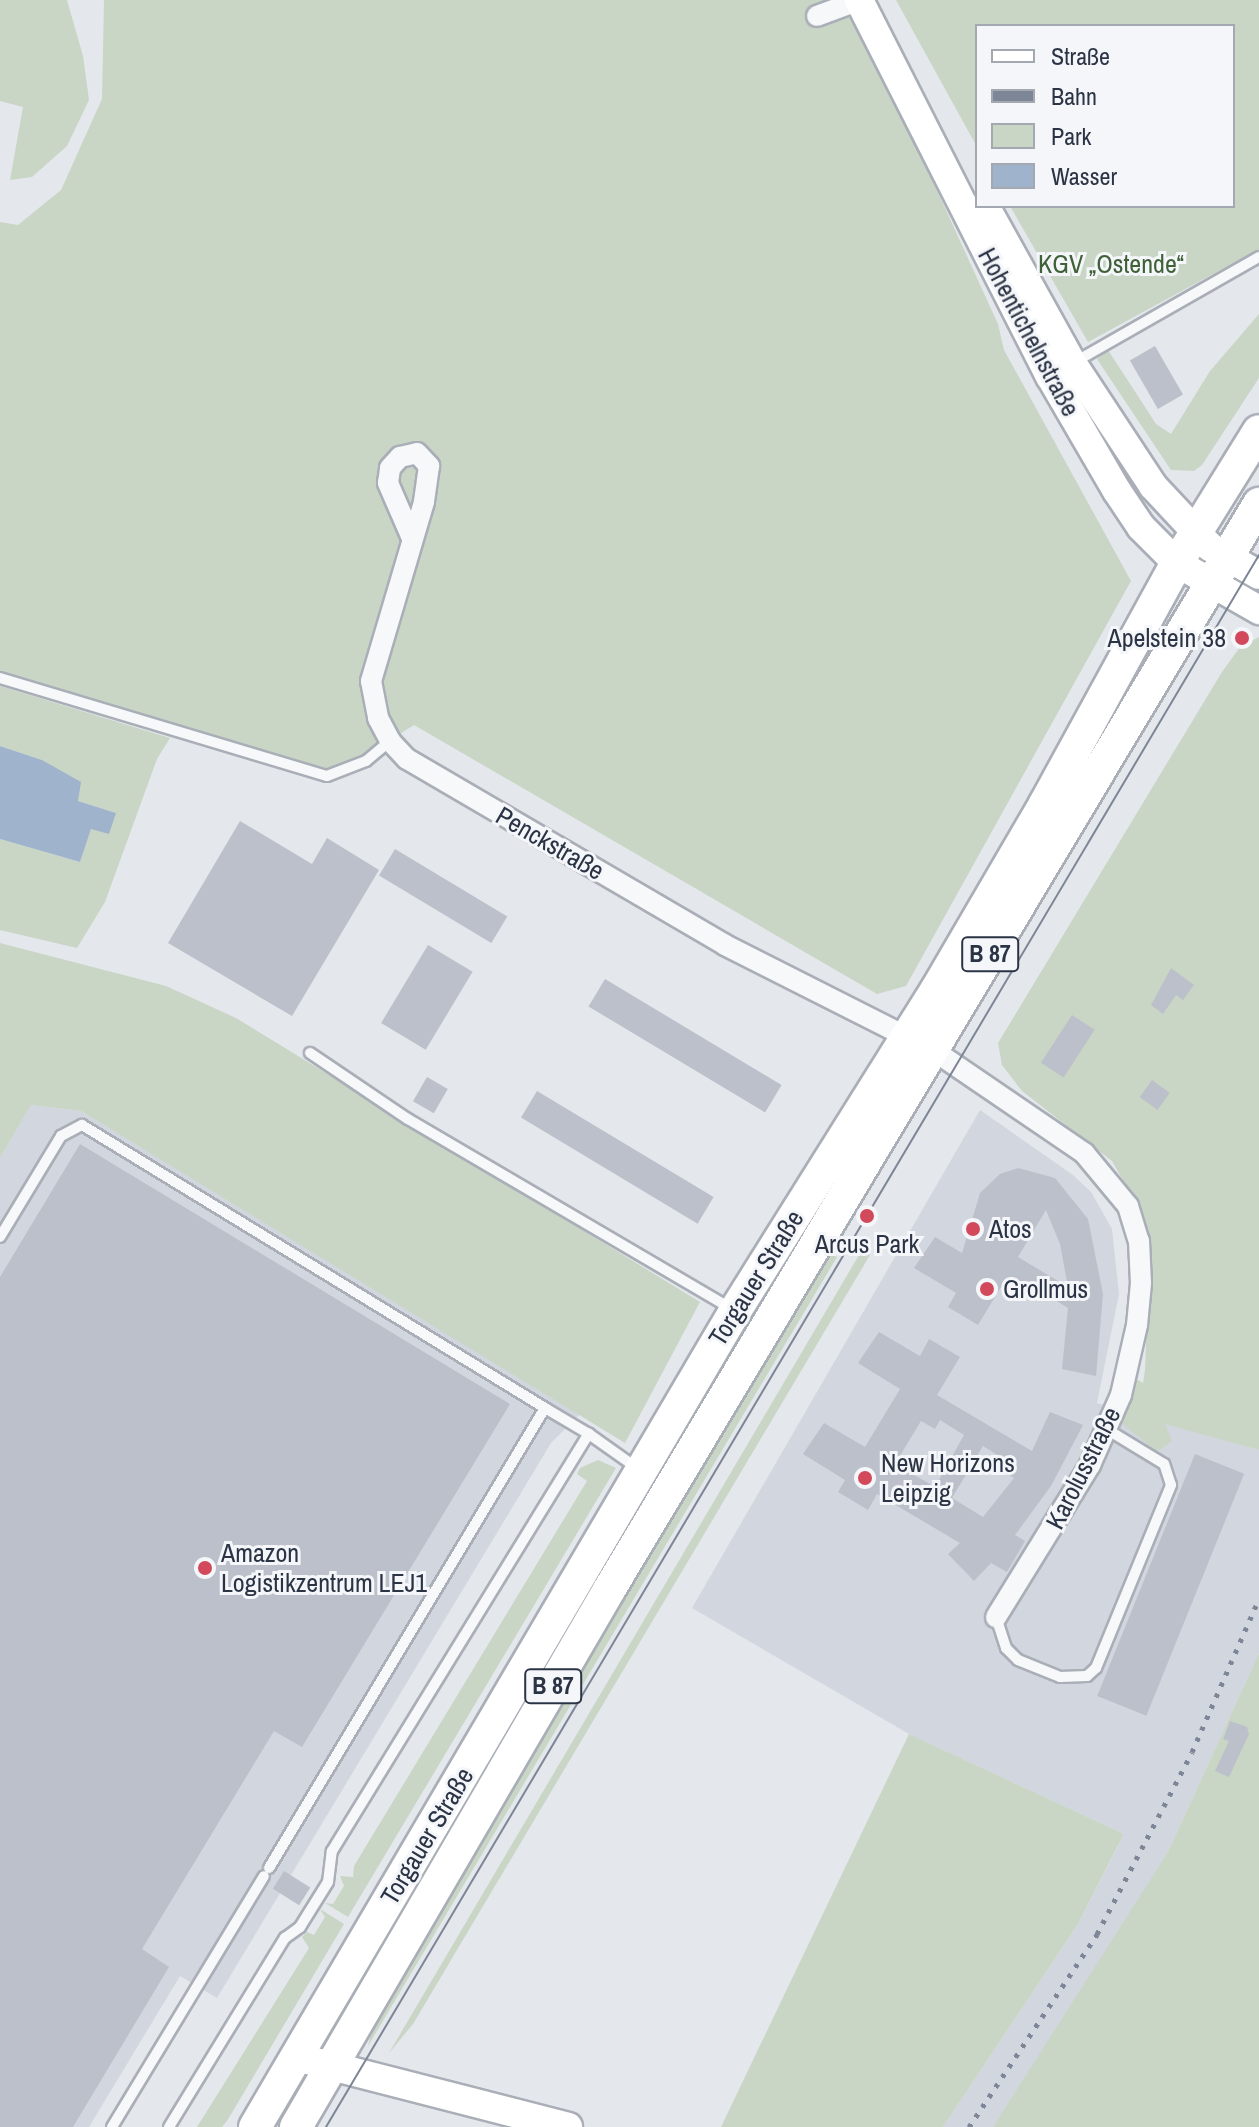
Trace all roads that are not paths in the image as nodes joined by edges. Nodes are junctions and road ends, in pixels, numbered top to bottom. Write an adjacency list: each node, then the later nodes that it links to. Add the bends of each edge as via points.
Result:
1 (860, 0): 3 (street); 7 (main road, Hohentichelnstraße)
2 (880, 0): 4 (main road)
3 (817, 16)
4 (975, 186)
5 (986, 208): 7 (main road, Hohentichelnstraße)
6 (1259, 257): 7 (lane)
7 (1061, 370): 10 (main road, Hohentichelnstraße); 13 (main road, Hohentichelnstraße, via 1141,527)
8 (1259, 431): 10 (main road, Torgauer Straße / B 87)
9 (1259, 504): 12 (main road, Torgauer Straße / B 87)
10 (1195, 533): 12 (main road, Hohentichelnstraße); 13 (main road, Torgauer Straße / B 87)
11 (411, 536): 18 (street, Penckstraße, via 372,673 373,700)
12 (1226, 558): 14 (main road, Hohentichelnstraße); 15 (main road, Torgauer Straße / B 87)
13 (1177, 563): 15 (main road, Hohentichelnstraße); 19 (main road, Torgauer Straße / B 87)
14 (1259, 575)
15 (1210, 585): 16 (main road, Hohentichelnstraße); 19 (main road, Torgauer Straße / B 87)
16 (1257, 610)
17 (0, 678): 18 (lane, via 327,776 366,761)
18 (390, 741): 19 (street, Penckstraße, via 425,771 725,945)
19 (920, 1043): 22 (main road, Torgauer Straße / B 87); 24 (street, Karolusstraße, via 1084,1153 1128,1206 1139,1241 1137,1325); 29 (main road, Torgauer Straße / B 87)
20 (310, 1053): 22 (lane, via 408,1119)
21 (0, 1237): 23 (lane, via 61,1136 82,1125)
22 (735, 1311): 26 (main road, Torgauer Straße / B 87)
23 (545, 1408): 25 (lane); 30 (lane)
24 (1108, 1430): 27 (street, Karolusstraße); 27 (lane, via 1164,1464 1171,1485 1096,1668 1087,1676 1060,1677 1018,1660 999,1634)
25 (589, 1434): 26 (lane); 31 (lane, via 332,1851 328,1882 300,1927 285,1938)
26 (640, 1471): 28 (main road, Torgauer Straße / B 87)
27 (996, 1617)
28 (296, 2057): 29 (main road); 32 (main road, Torgauer Straße / B 87)
29 (331, 2067): 33 (main road, Torgauer Straße / B 87); 34 (main road)
30 (112, 2127)
31 (169, 2127)
32 (255, 2127)
33 (296, 2127)
34 (568, 2127)

